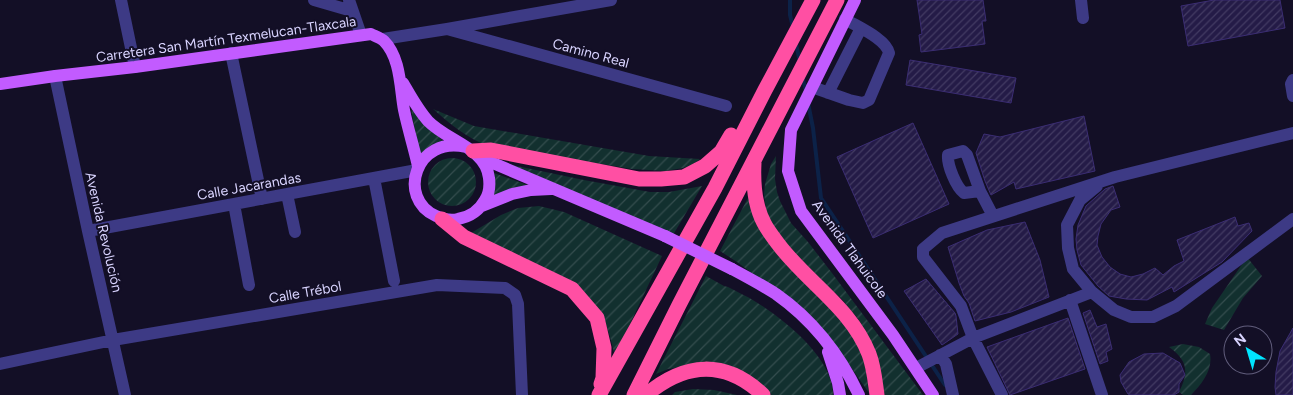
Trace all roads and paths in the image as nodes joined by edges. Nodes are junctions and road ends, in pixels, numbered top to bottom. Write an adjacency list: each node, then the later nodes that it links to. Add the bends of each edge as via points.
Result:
1 (122, 0): 16 (street)
2 (314, 0): 8 (street)
3 (611, 0): 12 (street)
4 (813, 0): 22 (highway)
5 (837, 0): 28 (highway)
6 (855, 0): 10 (main road, Avenida Tlahuicole)
7 (1081, 0): 9 (street)
8 (351, 5): 13 (street)
9 (1083, 18)
10 (845, 19): 11 (street); 21 (main road, Avenida Tlahuicole)
11 (861, 28): 23 (street); 23 (street, via 888,47 889,53 870,100 863,103)
12 (447, 29): 14 (street); 25 (street, Camino Real)
13 (361, 35): 14 (main road, Carretera San Martín Texmelucan-Tlaxcala, via 371,34); 15 (main road, Carretera San Martín Texmelucan-Tlaxcala)
14 (383, 39): 18 (main road)
15 (231, 54): 16 (main road, Carretera San Martín Texmelucan-Tlaxcala); 35 (street)
16 (135, 67): 17 (main road, Carretera San Martín Texmelucan-Tlaxcala)
17 (55, 76): 20 (main road, Carretera San Martín Texmelucan-Tlaxcala); 41 (street, Avenida Revolución)
18 (401, 80): 27 (main road, via 428,121); 29 (main road, via 404,110)
19 (1293, 80): 24 (street)
20 (0, 84)
21 (812, 87): 23 (street); 52 (main road, Avenida Tlahuicole, via 790,130 788,171 801,211)
22 (764, 90): 27 (highway, via 744,114 722,152 684,177 639,179 491,150); 55 (highway, via 715,188)
23 (828, 93)
24 (1293, 96)
25 (726, 106)
26 (1293, 132): 31 (street)
27 (473, 152): 29 (main road, via 450,145 435,149); 32 (main road); 37 (main road, via 489,173 489,190)
28 (754, 159): 56 (highway); 61 (highway, via 756,195 764,224 796,265 841,310 857,331 873,365)
29 (418, 168): 30 (street, Calle Jacarandas); 39 (main road, via 415,180 419,200 433,215)
30 (374, 178): 34 (street, Calle Jacarandas); 43 (street)
31 (1102, 181): 38 (street); 45 (street, via 1080,200 1066,226 1073,269)
32 (556, 189): 37 (main road, via 512,194); 47 (main road, bridge, via 732,269 776,294)
33 (980, 191): 38 (street)
34 (287, 194): 35 (street, Calle Jacarandas); 42 (street)
35 (262, 199): 36 (street, Calle Jacarandas)
36 (234, 204): 41 (street, Calle Jacarandas); 44 (street)
37 (482, 206): 39 (main road, via 464,218)
38 (993, 216): 48 (street, via 942,233 923,249 923,258 961,306)
39 (442, 219): 55 (highway, via 464,237 572,289 597,318 604,348 603,378)
40 (1293, 219): 45 (street, via 1176,306 1153,317 1131,317 1114,310)
41 (88, 231): 49 (street, Avenida Revolución)
42 (295, 232)
43 (394, 281)
44 (249, 285)
45 (1092, 292): 46 (street)
46 (1070, 300): 48 (street); 65 (street)
47 (820, 333): 59 (main road); 60 (main road)
48 (973, 338): 50 (street); 64 (street)
49 (113, 340): 51 (street, Calle Trébol); 53 (street, Avenida Revolución); 54 (street, Calle Trébol, via 437,284 505,288 515,295 518,304)
50 (940, 356): 52 (street); 63 (street, via 946,364)
51 (0, 364)
52 (916, 368): 62 (main road, Avenida Tlahuicole)
53 (125, 395)
54 (522, 395)
55 (598, 395)
56 (634, 395)
57 (646, 395): 58 (highway, via 681,373 701,369 734,374)
58 (763, 395)
59 (840, 395)
60 (859, 395)
61 (877, 395)
62 (933, 395)
63 (953, 395)
64 (1002, 395)
65 (1102, 395)

